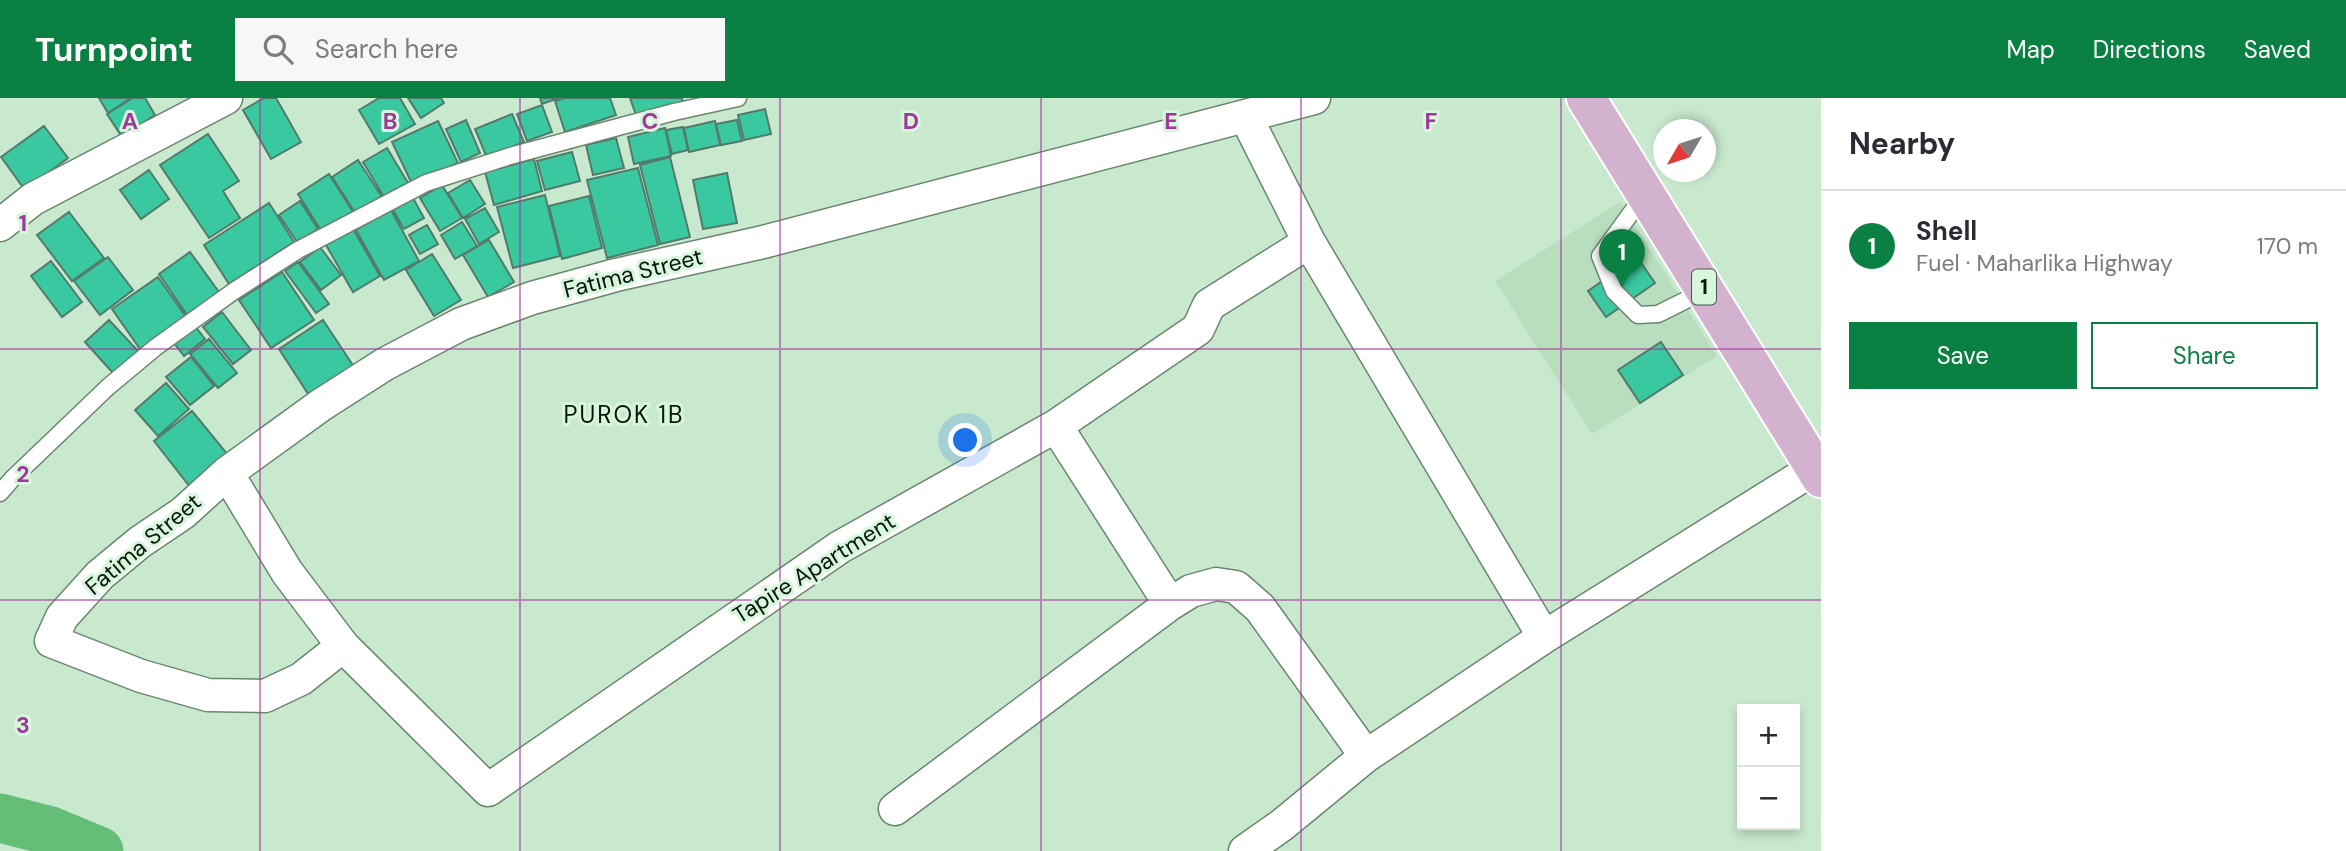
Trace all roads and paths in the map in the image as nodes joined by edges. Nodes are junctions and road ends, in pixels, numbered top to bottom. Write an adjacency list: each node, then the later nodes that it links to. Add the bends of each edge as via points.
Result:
1 (226, 98): 7 (street, via 33,199)
2 (737, 98): 13 (lane, via 523,152 426,183 298,250 156,347 108,387)
3 (1314, 98): 5 (street, Fatima Street)
4 (1586, 98): 6 (main road, 1)
5 (1246, 117): 8 (street); 11 (street, Fatima Street, via 532,298 461,324 386,364)
6 (1645, 193): 9 (main road, 1); 9 (lane, via 1600,256 1614,291 1638,315 1658,314)
7 (0, 225)
8 (1309, 242): 10 (street, Tapire Apartment, via 1209,305 1198,329); 15 (street)
9 (1706, 290): 12 (main road, 1)
10 (1056, 426): 14 (street); 16 (street, Tapire Apartment, via 841,547 488,790)
11 (228, 473): 16 (street, via 287,572); 16 (street, Fatima Street, via 100,575 62,618 51,641 141,676 208,695 265,696 301,679)
12 (1818, 473): 15 (street)
13 (0, 493)
14 (1170, 604): 17 (street, via 1191,591 1216,584 1236,587 1260,608); 18 (street)
15 (1544, 637): 17 (street)
16 (343, 646)
17 (1366, 755): 19 (street)
18 (895, 809)
19 (1245, 851)

